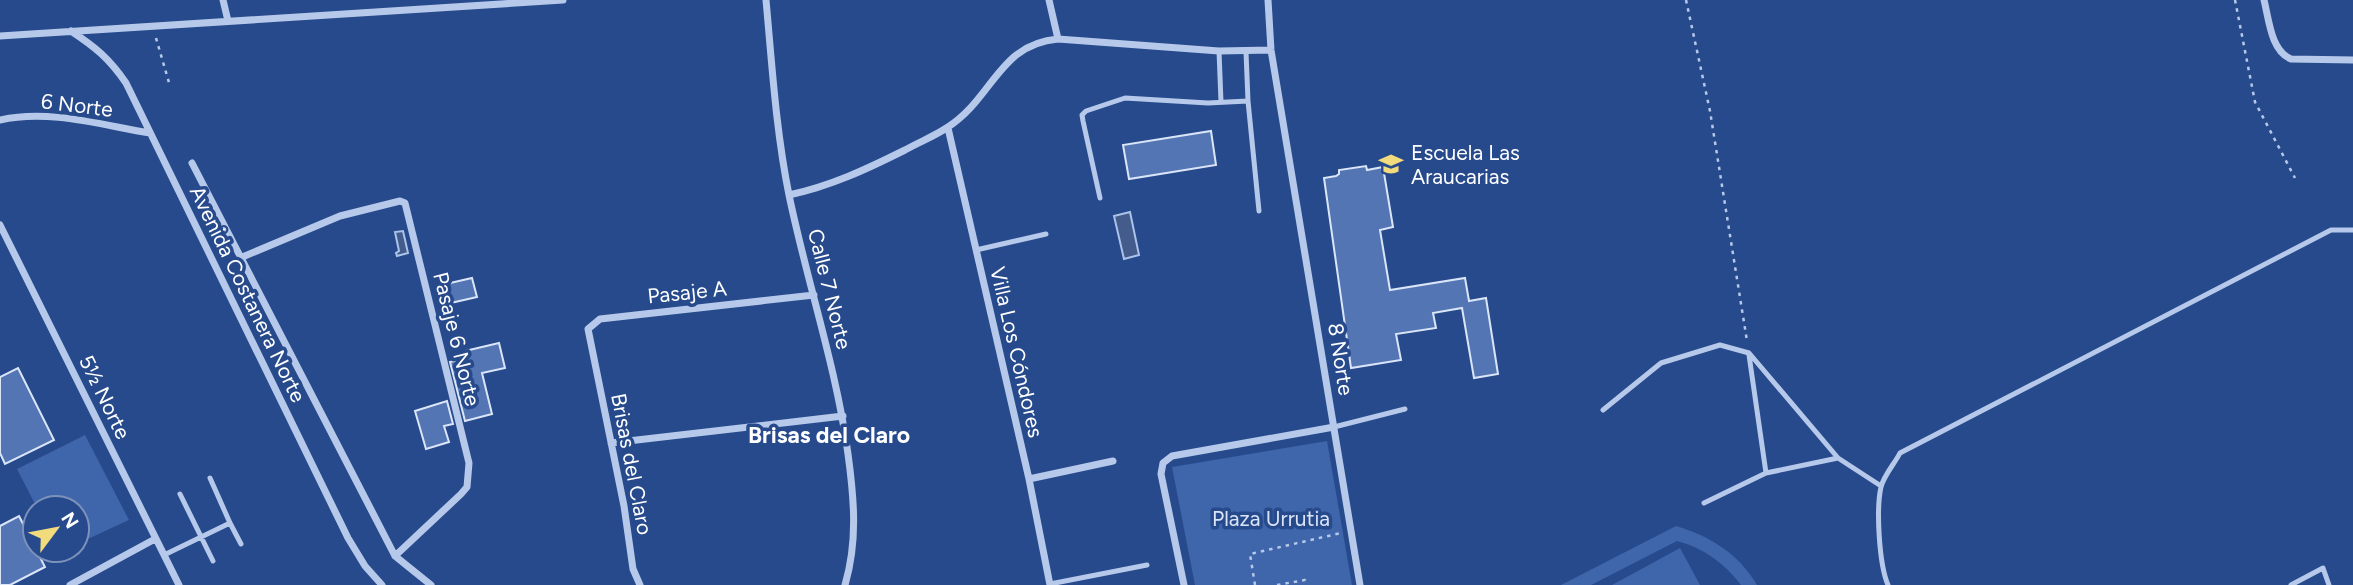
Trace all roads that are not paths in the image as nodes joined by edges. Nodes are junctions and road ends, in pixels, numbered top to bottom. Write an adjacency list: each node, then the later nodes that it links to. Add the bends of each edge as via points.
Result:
1 (223, 0): 8 (street)
2 (563, 0): 7 (street)
3 (766, 0): 22 (street, Calle 7 Norte)
4 (1049, 0): 11 (street)
5 (1268, 0): 12 (street, 8 Norte)
6 (2264, 0): 15 (street, via 2273,35 2285,57)
7 (500, 1): 8 (street)
8 (228, 21): 9 (street)
9 (71, 31): 10 (street); 20 (street, Avenida Costanera Norte, via 112,62)
10 (0, 36)
11 (1058, 39): 13 (street); 19 (street, via 1024,47)
12 (1271, 50): 14 (street); 36 (street, 8 Norte)
13 (1219, 51): 14 (street); 17 (lane)
14 (1246, 52): 16 (lane)
15 (2353, 60)
16 (1248, 101): 17 (lane); 24 (lane)
17 (1221, 102): 23 (lane, via 1125,98 1083,113)
18 (0, 120): 20 (street, 6 Norte, via 56,117)
19 (948, 128): 22 (street, via 839,182); 28 (street, Villa Los Cóndores)
20 (150, 133): 56 (street, Avenida Costanera Norte, via 348,538)
21 (192, 163): 29 (street, Avenida Costanera Norte)
22 (789, 195): 30 (street, Calle 7 Norte)
23 (1100, 198)
24 (1259, 211)
25 (0, 225): 48 (street, 5½ Norte)
26 (2353, 230): 43 (lane, via 2331,230 1900,453)
27 (1046, 234): 28 (lane)
28 (976, 250): 42 (street, Villa Los Cóndores)
29 (240, 258): 51 (street, Avenida Costanera Norte); 51 (street, Pasaje 6 Norte, via 340,216 404,202 469,463 467,486)
30 (814, 295): 31 (street, Pasaje A, via 600,319 588,329); 35 (street, Calle 7 Norte)
31 (591, 349): 37 (street, Brisas del Claro)
32 (1749, 353): 34 (lane, via 1720,345 1661,363); 38 (lane); 40 (lane)
33 (1405, 409): 36 (lane)
34 (1603, 410)
35 (843, 416): 37 (street); 59 (street, Calle 7 Norte, via 855,535)
36 (1334, 427): 61 (street, 8 Norte, via 1172,456 1163,463 1161,474); 62 (street)
37 (611, 443): 58 (street, Brisas del Claro, via 633,569)
38 (1838, 458): 40 (lane); 43 (lane)
39 (1113, 461): 42 (street)
40 (1766, 473): 45 (lane)
41 (210, 478): 46 (lane)
42 (1029, 479): 60 (street, Villa Los Cóndores)
43 (1881, 486): 63 (lane, via 1879,525)
44 (180, 494): 47 (lane)
45 (1703, 503)
46 (230, 523): 47 (lane); 49 (lane)
47 (201, 538): 50 (lane); 52 (lane)
48 (155, 539): 50 (street, 5½ Norte); 54 (street)
49 (241, 544)
50 (164, 555): 55 (street, 5½ Norte)
51 (395, 556): 57 (street, Avenida Costanera Norte)
52 (213, 561)
53 (1147, 565): 60 (lane)
54 (70, 585)
55 (179, 585)
56 (382, 585)
57 (431, 585)
58 (640, 585)
59 (845, 585)
60 (1050, 585)
61 (1184, 585)
62 (1360, 585)
63 (1888, 585)
64 (2291, 585): 65 (lane, via 2323,568)
65 (2329, 585)

